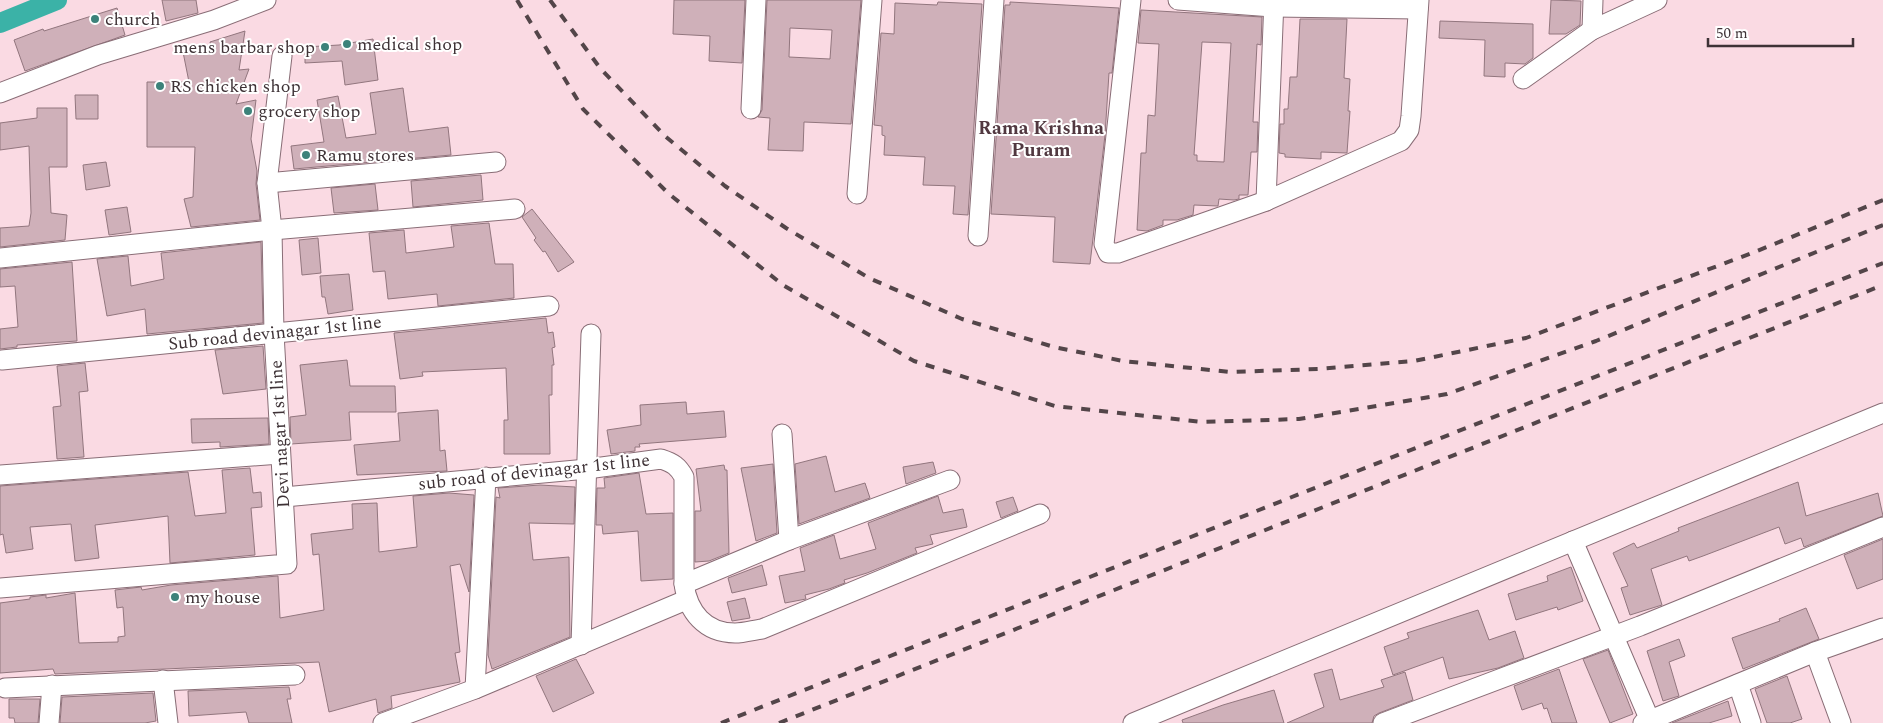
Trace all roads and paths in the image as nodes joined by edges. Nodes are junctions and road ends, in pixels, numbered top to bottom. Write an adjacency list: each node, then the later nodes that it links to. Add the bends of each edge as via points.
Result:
1 (266, 0): 14 (street, via 98,55)
2 (756, 0): 15 (street)
3 (872, 0): 18 (street)
4 (994, 0): 22 (street)
5 (1131, 0): 19 (street, via 1104,244 1108,253 1118,253)
6 (1178, 0): 9 (street)
7 (1593, 0): 11 (street)
8 (1657, 0): 11 (street)
9 (1274, 4): 10 (street); 19 (street)
10 (1418, 5): 19 (street, via 1411,116 1409,130 1402,141)
11 (1592, 30): 13 (street)
12 (282, 56): 17 (street)
13 (1523, 79)
14 (0, 93)
15 (752, 109)
16 (496, 162): 17 (street)
17 (267, 183): 21 (street, Devi nagar 1st line)
18 (857, 194)
19 (1266, 201)
20 (515, 209): 21 (street)
21 (272, 230): 23 (street); 25 (street, Devi nagar 1st line)
22 (978, 236)
23 (0, 258)
24 (548, 306): 25 (street, Sub road devinagar 1st line)
25 (274, 333): 27 (street, Sub road devinagar 1st line); 30 (street, Devi nagar 1st line)
26 (592, 334): 31 (street)
27 (2, 360)
28 (1883, 413): 39 (street)
29 (782, 434): 38 (street)
30 (280, 454): 32 (street); 35 (street, Devi nagar 1st line)
31 (587, 469): 33 (street, sub road of devinagar 1st line); 41 (street, sub road of devinagar 1st line, via 661,459 679,467 684,477); 44 (street)
32 (0, 475)
33 (486, 477): 35 (street, sub road of devinagar 1st line); 51 (street)
34 (950, 480): 38 (street)
35 (284, 497): 40 (street, Devi nagar 1st line, via 287,564)
36 (1040, 514): 41 (street, via 762,629 735,633 720,631 700,621)
37 (1883, 527): 43 (street)
38 (788, 540): 41 (street)
39 (1573, 541): 43 (street); 52 (street)
40 (0, 588)
41 (685, 592): 44 (street)
42 (1883, 628): 45 (street)
43 (1614, 636): 53 (street); 57 (street)
44 (581, 645): 51 (street)
45 (1815, 652): 48 (street); 59 (street)
46 (295, 675): 47 (street)
47 (163, 680): 49 (street); 55 (street)
48 (1738, 684): 53 (street); 58 (street)
49 (52, 685): 50 (street); 54 (street)
50 (5, 688)
51 (475, 689): 56 (street)
52 (1142, 721)
53 (1648, 722)
54 (49, 723)
55 (168, 723)
56 (383, 723)
57 (1384, 723)
58 (1751, 723)
59 (1842, 723)

